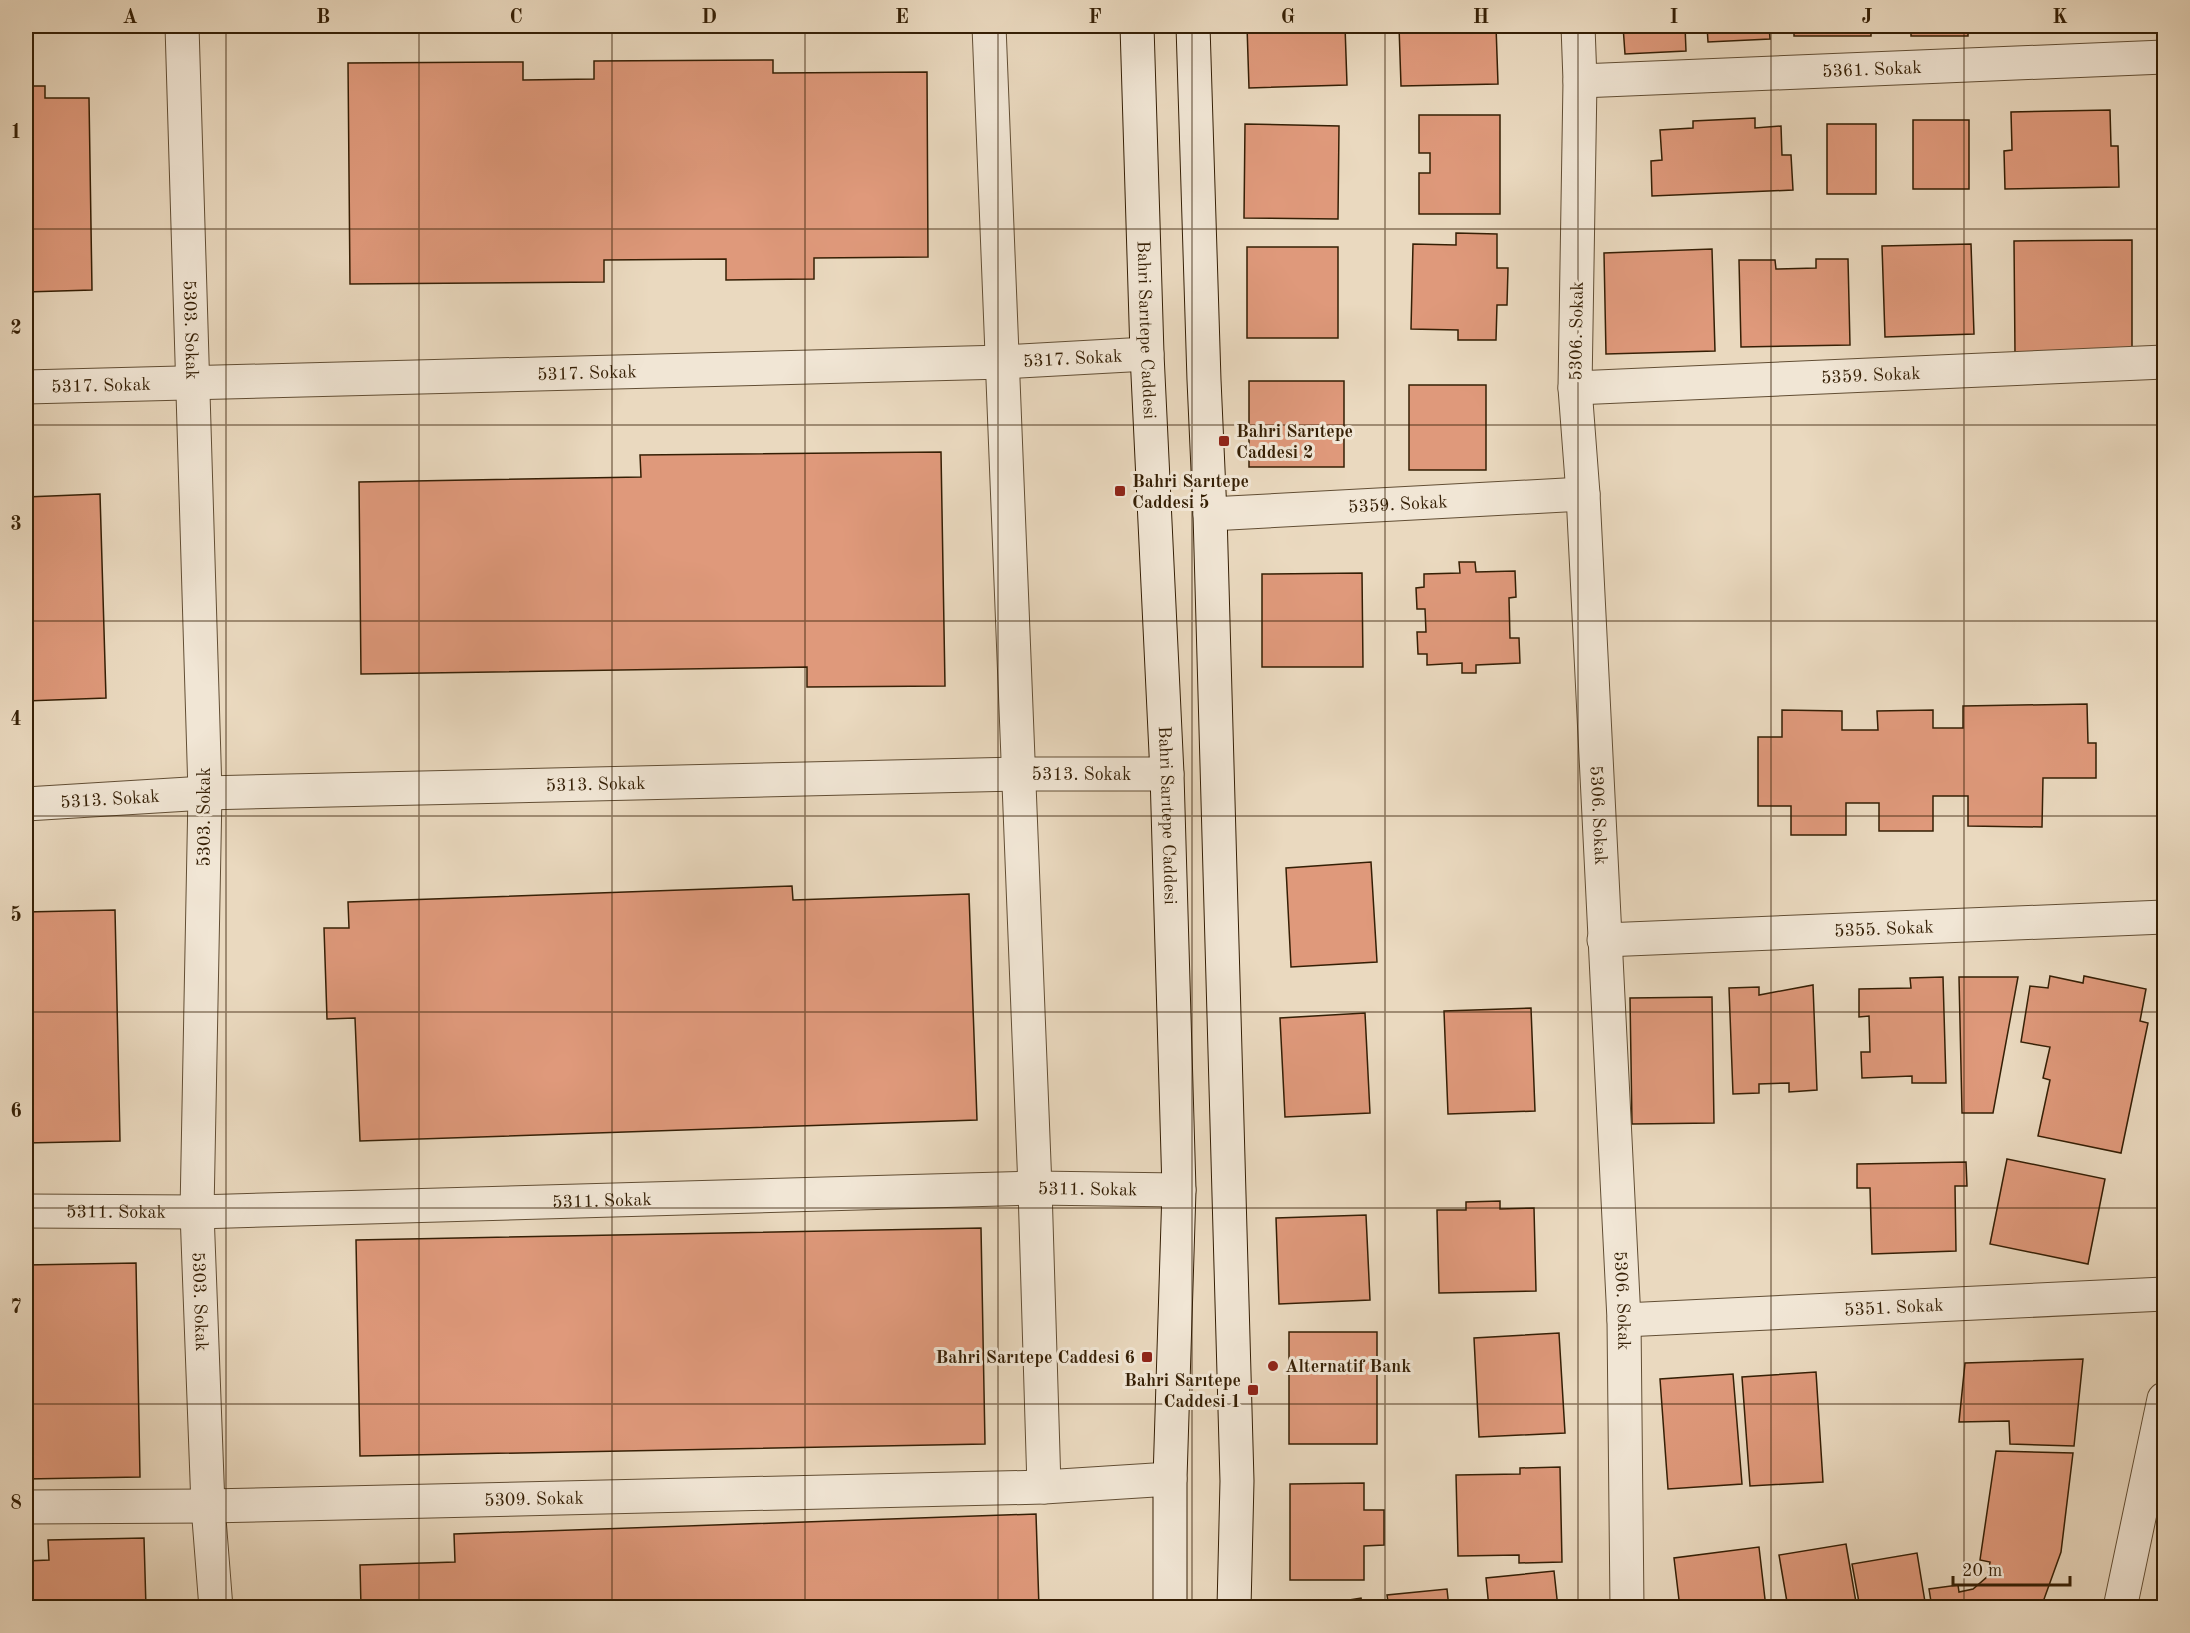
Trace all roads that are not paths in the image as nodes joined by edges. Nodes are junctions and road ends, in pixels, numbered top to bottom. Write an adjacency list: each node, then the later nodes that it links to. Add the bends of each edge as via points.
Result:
1 (182, 26): 11 (street, 5303. Sokak)
2 (989, 26): 9 (street)
3 (1137, 26): 8 (street, Bahri Sarıtepe Caddesi)
4 (1193, 26): 15 (street)
5 (1578, 26): 7 (street, 5306. Sokak)
6 (2164, 57): 7 (street, 5361. Sokak)
7 (1580, 81): 13 (street, 5306. Sokak)
8 (1147, 354): 9 (street, 5317. Sokak); 17 (street, Bahri Sarıtepe Caddesi)
9 (1004, 362): 11 (street, 5317. Sokak); 16 (street)
10 (2164, 362): 13 (street, 5359. Sokak)
11 (193, 382): 12 (street, 5317. Sokak); 18 (street, 5303. Sokak)
12 (26, 387)
13 (1575, 388): 14 (street, 5306. Sokak)
14 (1583, 494): 15 (street, 5359. Sokak); 21 (street, 5306. Sokak)
15 (1210, 514): 35 (street, via 1237,1481)
16 (1019, 774): 17 (street, 5313. Sokak); 18 (street, 5313. Sokak); 22 (street)
17 (1167, 774): 23 (street, Bahri Sarıtepe Caddesi)
18 (205, 793): 19 (street, 5313. Sokak); 25 (street, 5303. Sokak)
19 (26, 804)
20 (2164, 917): 21 (street, 5355. Sokak)
21 (1604, 940): 27 (street, 5306. Sokak)
22 (1035, 1188): 23 (street, 5311. Sokak); 25 (street, 5311. Sokak); 30 (street)
23 (1179, 1190): 29 (street, Bahri Sarıtepe Caddesi)
24 (26, 1211): 25 (street, 5311. Sokak)
25 (197, 1212): 31 (street, 5303. Sokak)
26 (2164, 1294): 27 (street, 5351. Sokak)
27 (1624, 1320): 36 (street, 5306. Sokak)
28 (2164, 1399): 37 (street)
29 (1170, 1479): 30 (street, 5309. Sokak); 34 (street, Bahri Sarıtepe Caddesi)
30 (1044, 1487): 31 (street, 5309. Sokak)
31 (208, 1506): 32 (street, 5309. Sokak); 33 (street, 5303. Sokak)
32 (26, 1507)
33 (216, 1608)
34 (1170, 1608)
35 (1234, 1608)
36 (1627, 1608)
37 (2120, 1608)

